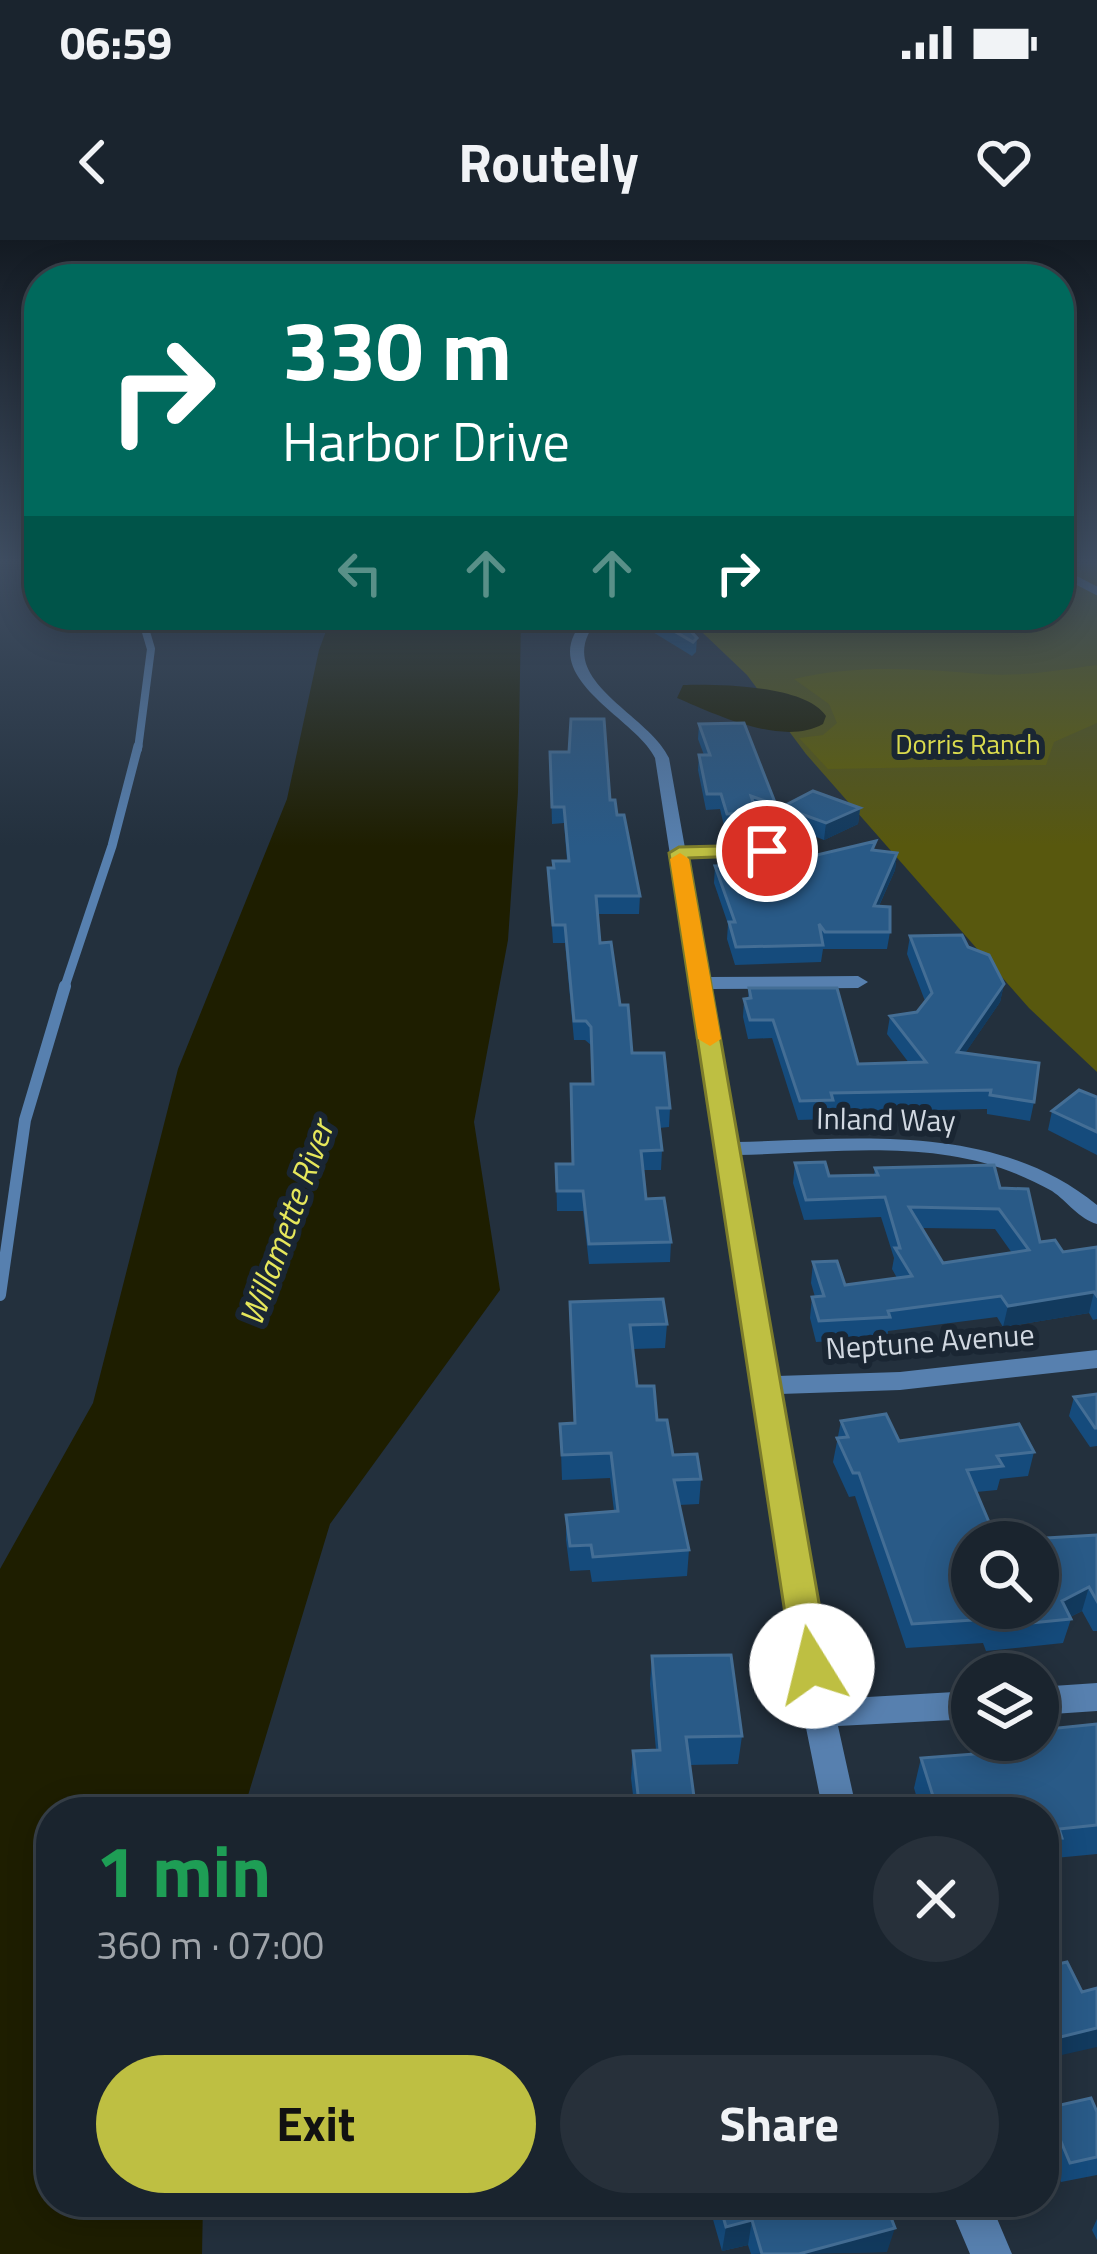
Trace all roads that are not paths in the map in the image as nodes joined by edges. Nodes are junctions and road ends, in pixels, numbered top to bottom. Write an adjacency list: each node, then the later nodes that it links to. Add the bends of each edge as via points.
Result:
1 (151, 658): 9 (lane, via 139,760 30,1097)
2 (582, 658): 4 (street, via 603,702 655,739)
3 (767, 851): 4 (street)
4 (679, 853): 6 (street)
5 (858, 982): 6 (street)
6 (700, 983): 7 (street)
7 (728, 1149): 8 (street, Inland Way, via 978,1153 1058,1183); 11 (street)
8 (1097, 1217)
9 (0, 1295)
10 (1097, 1359): 11 (street, Neptune Avenue, via 900,1381)
11 (768, 1385): 15 (street)
12 (1097, 1697): 13 (street)
13 (1059, 1700)
14 (951, 1706): 15 (street)
15 (819, 1713): 16 (street)
16 (837, 1797)
17 (975, 2217): 18 (street)
18 (991, 2254)

